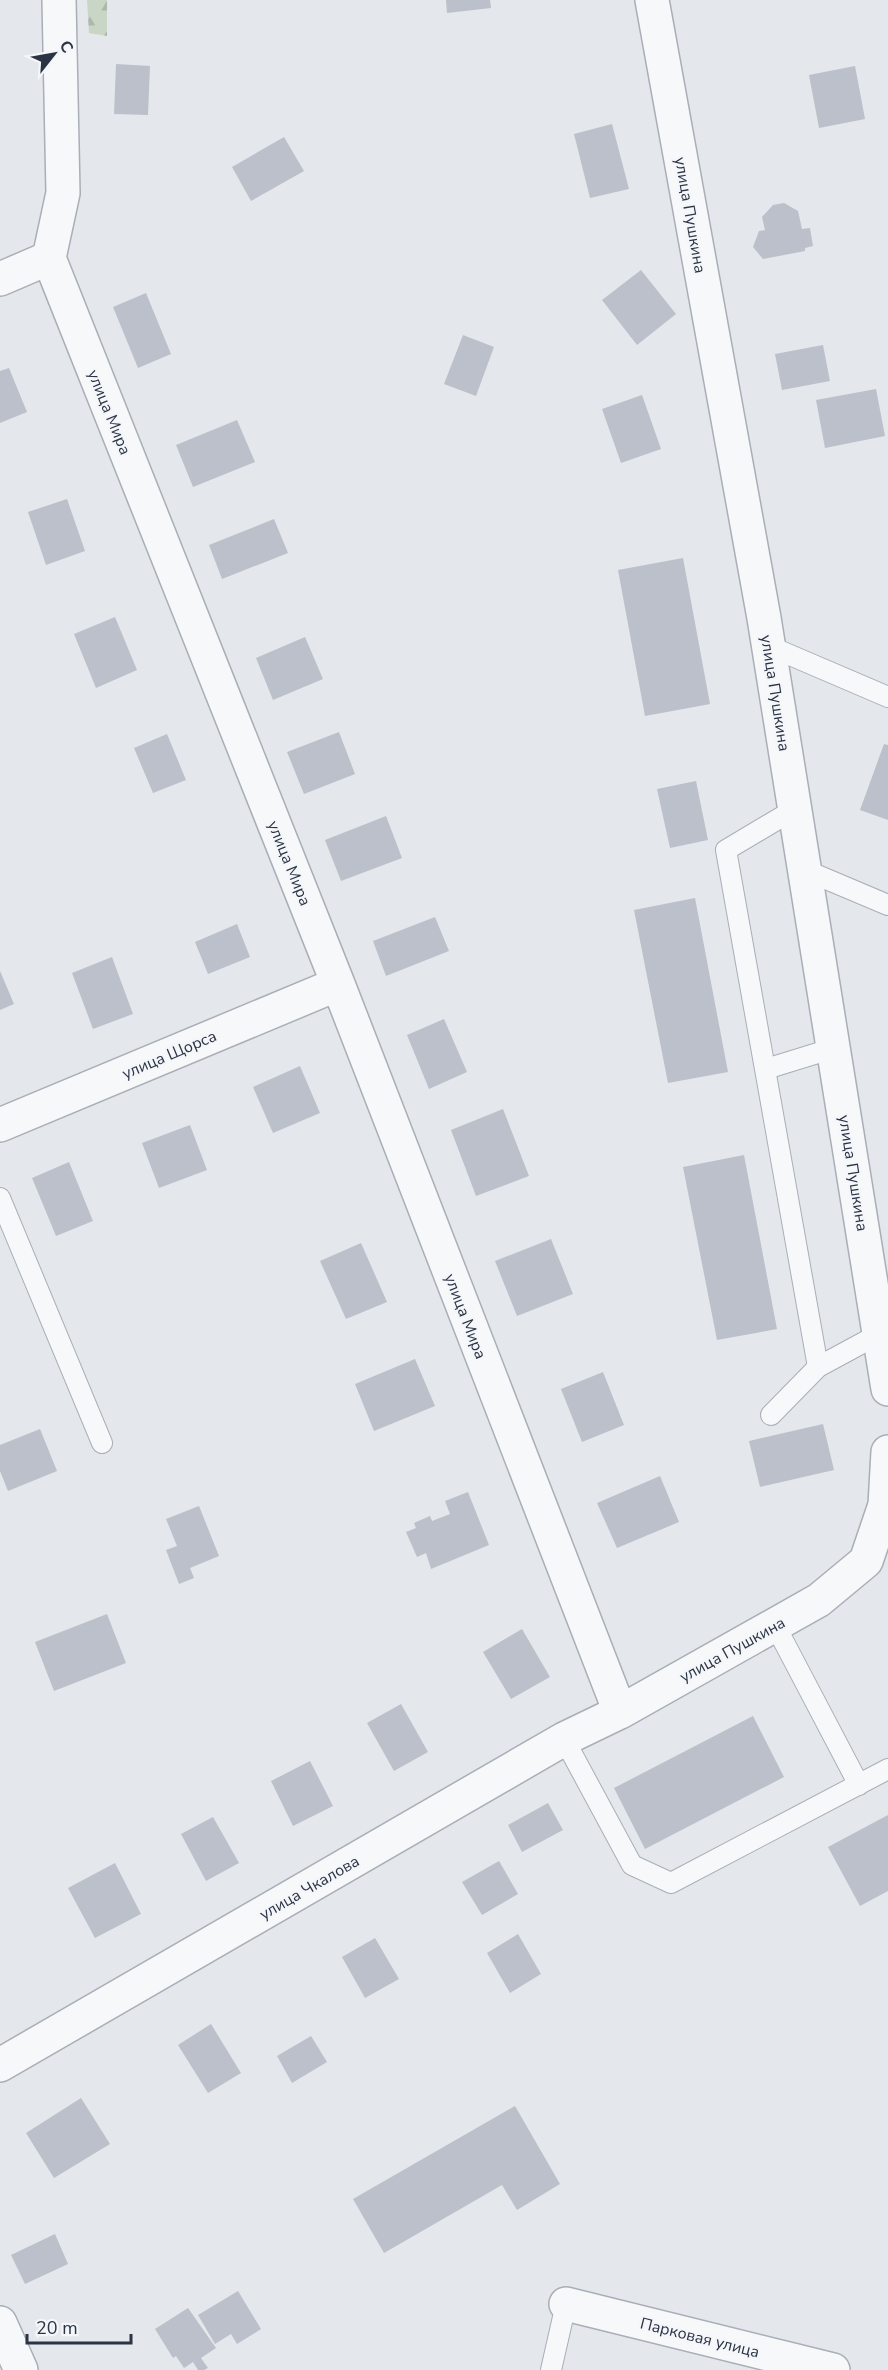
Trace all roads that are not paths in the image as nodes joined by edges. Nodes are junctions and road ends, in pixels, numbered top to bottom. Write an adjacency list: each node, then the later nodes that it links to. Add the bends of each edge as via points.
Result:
1 (59, 0): 3 (street, via 63,193)
2 (652, 0): 5 (street, улица Пушкина)
3 (49, 258): 4 (street); 10 (street, улица Мира)
4 (0, 279)
5 (769, 646): 6 (lane); 7 (street, улица Пушкина)
6 (888, 698)
7 (795, 809): 8 (street, улица Пушкина); 12 (lane, via 726,850)
8 (805, 870): 9 (lane); 11 (street, улица Пушкина)
9 (888, 905)
10 (338, 984): 13 (street, улица Щорса); 22 (street, улица Мира)
11 (834, 1048): 12 (lane); 15 (street, улица Пушкина)
12 (766, 1069): 16 (lane)
13 (0, 1125)
14 (0, 1198): 19 (lane)
15 (879, 1334): 16 (lane); 17 (street, улица Пушкина)
16 (819, 1367): 18 (lane)
17 (888, 1389)
18 (771, 1415)
19 (102, 1443)
20 (888, 1452): 21 (street, улица Пушкина, via 885,1505 866,1561 819,1600)
21 (775, 1625): 22 (street, улица Пушкина); 25 (lane)
22 (620, 1712): 23 (street, улица Чкалова)
23 (564, 1739): 25 (lane, via 632,1865 671,1883); 26 (street, улица Чкалова)
24 (888, 1769): 25 (lane)
25 (860, 1785)
26 (0, 2066)
27 (566, 2304): 30 (lane); 31 (street, Парковая улица)
28 (0, 2323): 29 (street)
29 (21, 2370)
30 (551, 2370)
31 (833, 2370)

